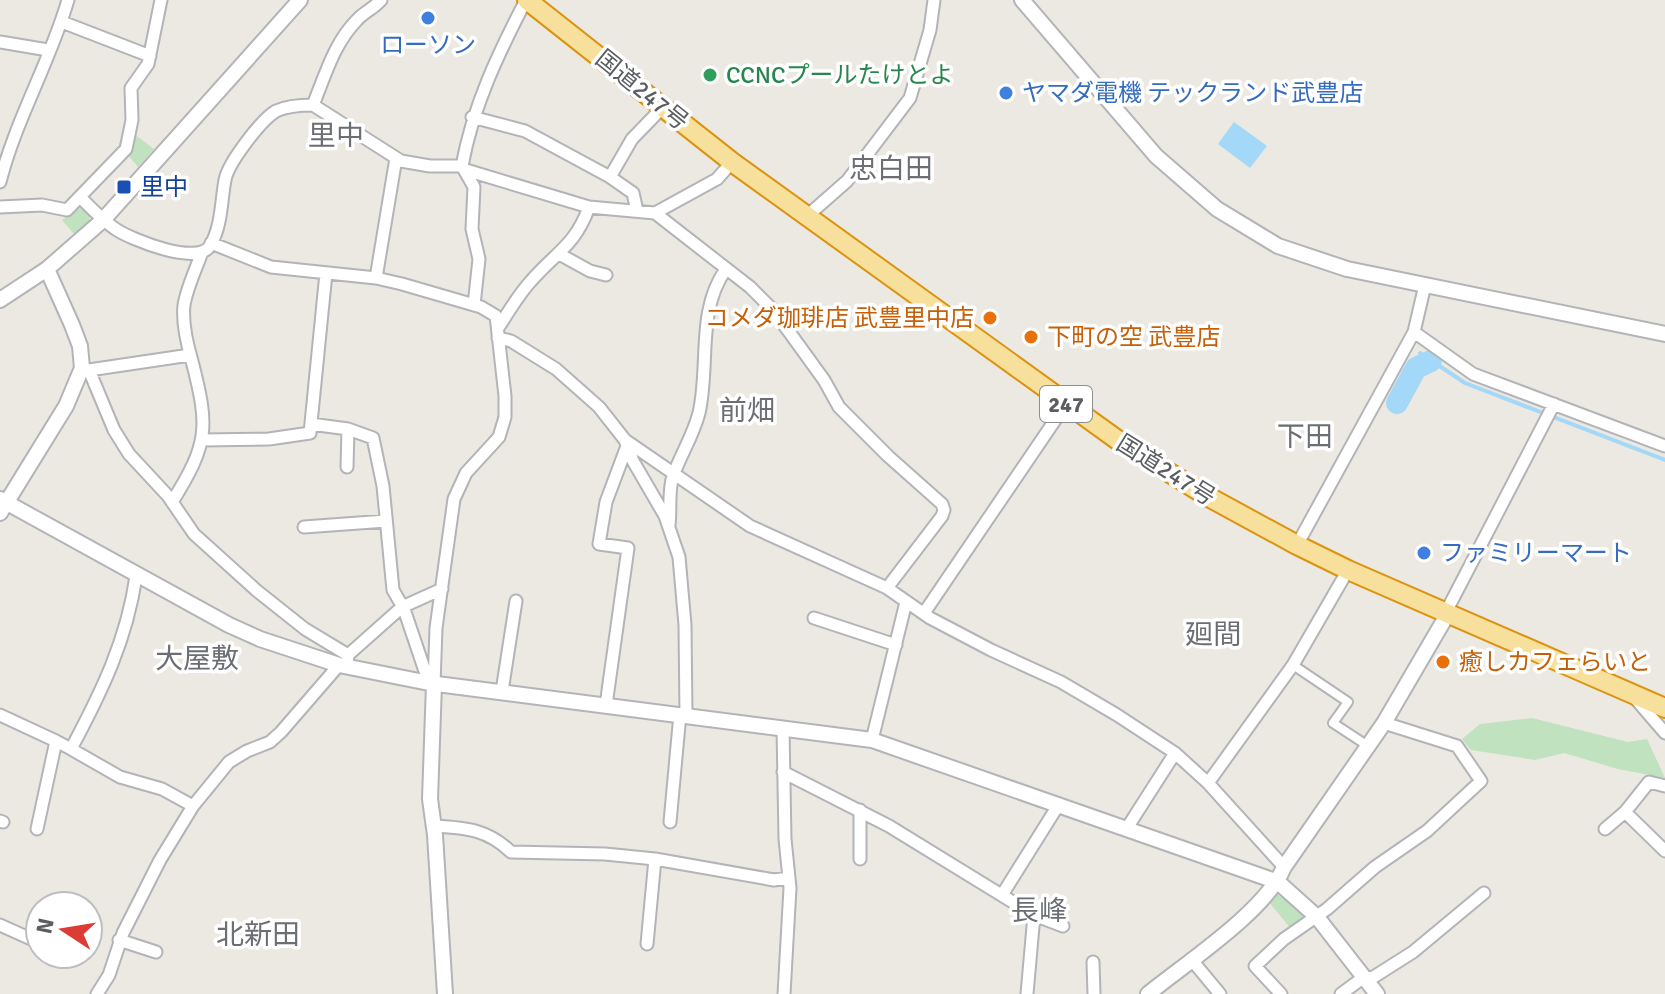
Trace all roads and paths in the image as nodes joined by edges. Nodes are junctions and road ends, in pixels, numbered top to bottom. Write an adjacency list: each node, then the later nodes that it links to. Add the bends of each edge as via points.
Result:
1 (68, 0): 8 (street)
2 (161, 0): 11 (street)
3 (300, 0): 26 (street)
4 (381, 0): 12 (street, via 343,39)
5 (526, 0): 13 (highway, 国道247号 / 247); 14 (street)
6 (934, 0): 25 (street, via 910,98 847,181)
7 (1022, 0): 34 (street, via 1156,156 1217,209 1278,246 1347,269)
8 (62, 22): 10 (street); 11 (street)
9 (0, 42): 10 (street)
10 (48, 50): 19 (street)
11 (150, 56): 20 (street, via 131,88 126,149)
12 (313, 105): 15 (street); 27 (street, via 277,111 251,137 225,176 222,209)
13 (663, 107): 16 (highway, 国道247号 / 247); 18 (street, via 632,139)
14 (472, 117): 17 (street); 18 (street, via 525,131)
15 (396, 158): 17 (street); 33 (street)
16 (732, 162): 24 (street, via 717,179); 25 (highway, 国道247号 / 247)
17 (464, 168): 22 (street); 36 (street, via 474,187 472,229 479,259)
18 (610, 177): 23 (street, via 633,193)
19 (0, 182)
20 (80, 197): 21 (street, via 67,210); 26 (street)
21 (0, 207)
22 (589, 207): 23 (street); 28 (street, via 582,226)
23 (637, 211): 24 (street)
24 (655, 213): 30 (street)
25 (806, 217): 42 (highway, 国道247号 / 247)
26 (103, 220): 27 (street, via 121,233 164,249 181,253); 29 (street)
27 (206, 248): 31 (street, via 271,267); 40 (street, via 184,305)
28 (559, 254): 32 (street); 38 (street, via 530,282)
29 (47, 269): 35 (street); 41 (street)
30 (726, 269): 50 (street, via 714,286 704,336 699,412); 59 (street, via 774,311 839,407 942,504 942,516)
31 (326, 273): 33 (street); 44 (street)
32 (606, 275)
33 (376, 278): 36 (street)
34 (1425, 285): 37 (street); 39 (street)
35 (0, 300)
36 (474, 305): 38 (street, via 496,316)
37 (1414, 332): 43 (street, via 1466,370); 56 (street)
38 (498, 333): 47 (street, via 573,383); 60 (street, via 505,396 502,430 457,490)
39 (1665, 334)
40 (190, 355): 41 (street); 46 (street, via 204,405)
41 (85, 369): 51 (street, via 129,454); 52 (street)
42 (1066, 404): 56 (highway, 国道247号 / 247, via 1205,495); 65 (street)
43 (1551, 411): 48 (street); 64 (street)
44 (311, 424): 45 (street); 46 (street, via 310,433)
45 (348, 429): 49 (street); 53 (street, via 373,438)
46 (202, 440): 51 (street)
47 (626, 443): 50 (street); 55 (street); 75 (street, via 606,502 599,544 628,548)
48 (1665, 446)
49 (347, 467)
50 (674, 475): 55 (street); 59 (street, via 750,526)
51 (172, 502): 70 (street, via 194,534 224,563)
52 (2, 505): 58 (street)
53 (386, 521): 54 (street); 63 (street, via 393,590)
54 (304, 527)
55 (669, 529): 78 (street, via 679,557 685,625)
56 (1297, 545): 57 (highway, 国道247号 / 247)
57 (1348, 570): 64 (highway, 国道247号 / 247); 71 (street)
58 (136, 576): 70 (street, via 249,634); 85 (street, via 124,635)
59 (887, 588): 62 (street)
60 (442, 589): 63 (street); 72 (street)
61 (516, 601): 66 (street)
62 (906, 602): 65 (street); 69 (street)
63 (402, 607): 70 (street); 72 (street)
64 (1446, 612): 74 (highway, 国道247号 / 247); 79 (street)
65 (924, 613): 86 (street, via 1087,696)
66 (513, 615): 67 (street); 73 (street)
67 (527, 617)
68 (814, 618): 69 (street)
69 (896, 645): 82 (street)
70 (344, 662): 72 (street); 91 (street, via 281,732 229,762)
71 (1293, 665): 84 (street, via 1348,702 1333,723); 88 (street)
72 (432, 683): 73 (street); 95 (street)
73 (502, 691): 75 (street)
74 (1631, 693): 76 (highway, 国道247号 / 247); 81 (street)
75 (606, 705): 78 (street)
76 (1663, 705)
77 (0, 715): 83 (street)
78 (683, 715): 80 (street); 94 (street)
79 (1384, 723): 84 (street); 108 (street, via 1457,746 1481,781 1427,831)
80 (783, 728): 82 (street); 87 (street)
81 (1665, 733)
82 (872, 740): 90 (street)
83 (56, 741): 85 (street); 97 (street)
84 (1368, 746): 102 (street)
85 (71, 749): 91 (street, via 120,777 162,789)
86 (1175, 753): 88 (street); 96 (street)
87 (783, 772): 92 (street); 103 (street)
88 (1208, 783): 102 (street)
89 (1665, 786): 93 (street, via 1649,782)
90 (1059, 804): 96 (street); 106 (street)
91 (193, 806): 112 (street)
92 (860, 810): 101 (street); 106 (street)
93 (1625, 812): 98 (street); 99 (street)
94 (670, 822)
95 (434, 826): 100 (street, via 495,837 511,852); 119 (street)
96 (1127, 828): 104 (street)
97 (37, 829)
98 (1605, 829)
99 (1665, 851)
100 (655, 859): 103 (street); 113 (street)
101 (860, 859)
102 (1284, 867): 104 (street)
103 (788, 878): 120 (street)
104 (1278, 882): 108 (street); 115 (street)
105 (1484, 893): 117 (street, via 1413,952 1372,978)
106 (1002, 895): 107 (street)
107 (1034, 915): 110 (street); 121 (street)
108 (1317, 917): 117 (street); 125 (street, via 1255,966)
109 (0, 925): 111 (street)
110 (1063, 926)
111 (24, 936)
112 (119, 940): 114 (street); 118 (street)
113 (647, 944)
114 (156, 952)
115 (1191, 959): 123 (street); 124 (street)
116 (1093, 962): 122 (street)
117 (1364, 977): 126 (street); 127 (street)
118 (97, 994)
119 (445, 994)
120 (784, 994)
121 (1027, 994)
122 (1094, 994)
123 (1148, 994)
124 (1220, 994)
125 (1281, 994)
126 (1341, 994)
127 (1377, 994)

